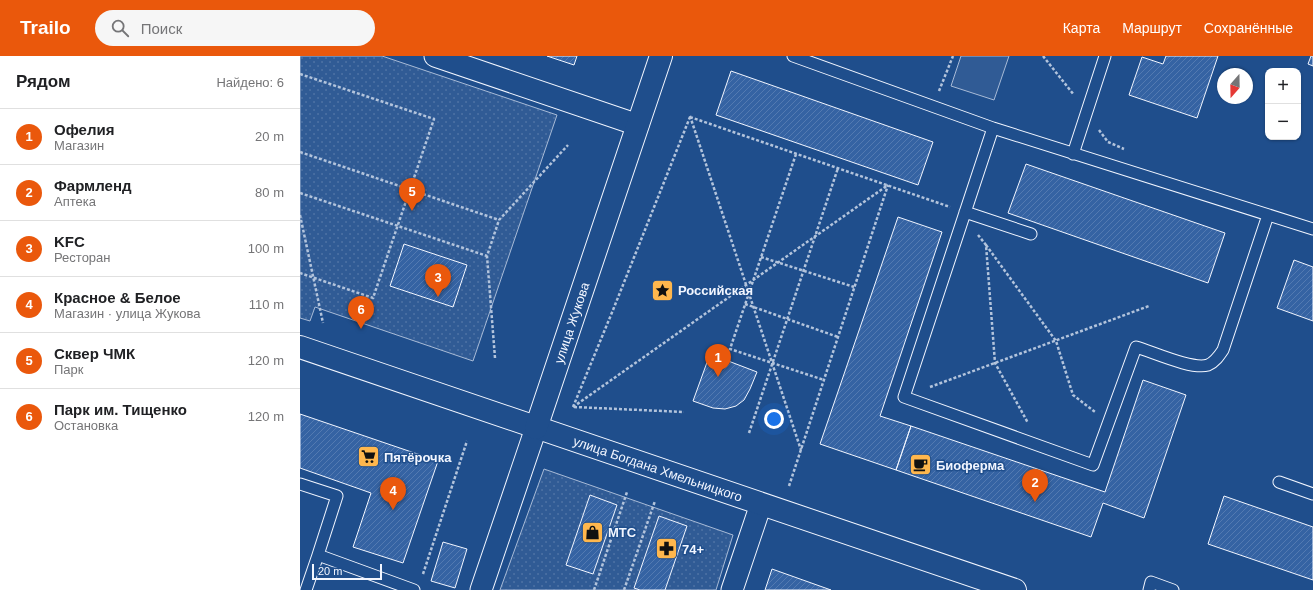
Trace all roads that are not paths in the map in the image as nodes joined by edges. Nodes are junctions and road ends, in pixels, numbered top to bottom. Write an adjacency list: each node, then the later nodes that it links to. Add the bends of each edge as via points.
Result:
1 (434, 56): 6 (street)
2 (661, 56): 6 (main road, улица Жукова)
3 (793, 56): 5 (lane)
4 (1105, 56): 8 (lane)
5 (814, 60): 7 (lane)
6 (638, 124): 14 (main road, улица Жукова)
7 (993, 128): 8 (lane); 9 (lane)
8 (1073, 154): 10 (lane)
9 (964, 215): 10 (lane, via 904,397 1093,465 1136,346 1192,366 1208,364 1217,359 1223,350); 12 (lane)
10 (1268, 215): 11 (lane)
11 (1313, 229)
12 (1032, 234)
13 (300, 347): 14 (main road, улица Богдана Хмельницкого)
14 (536, 428): 18 (main road, улица Богдана Хмельницкого); 22 (street, улица Жукова)
15 (1279, 482): 17 (lane)
16 (300, 484): 19 (lane, via 337,496)
17 (1313, 494)
18 (761, 504): 23 (street); 24 (main road, улица Богдана Хмельницкого)
19 (318, 555): 20 (lane); 21 (lane)
20 (306, 590)
21 (414, 590)
22 (481, 590)
23 (732, 590)
24 (1015, 590)
25 (1148, 590): 26 (lane, via 1151,582)
26 (1173, 590)

